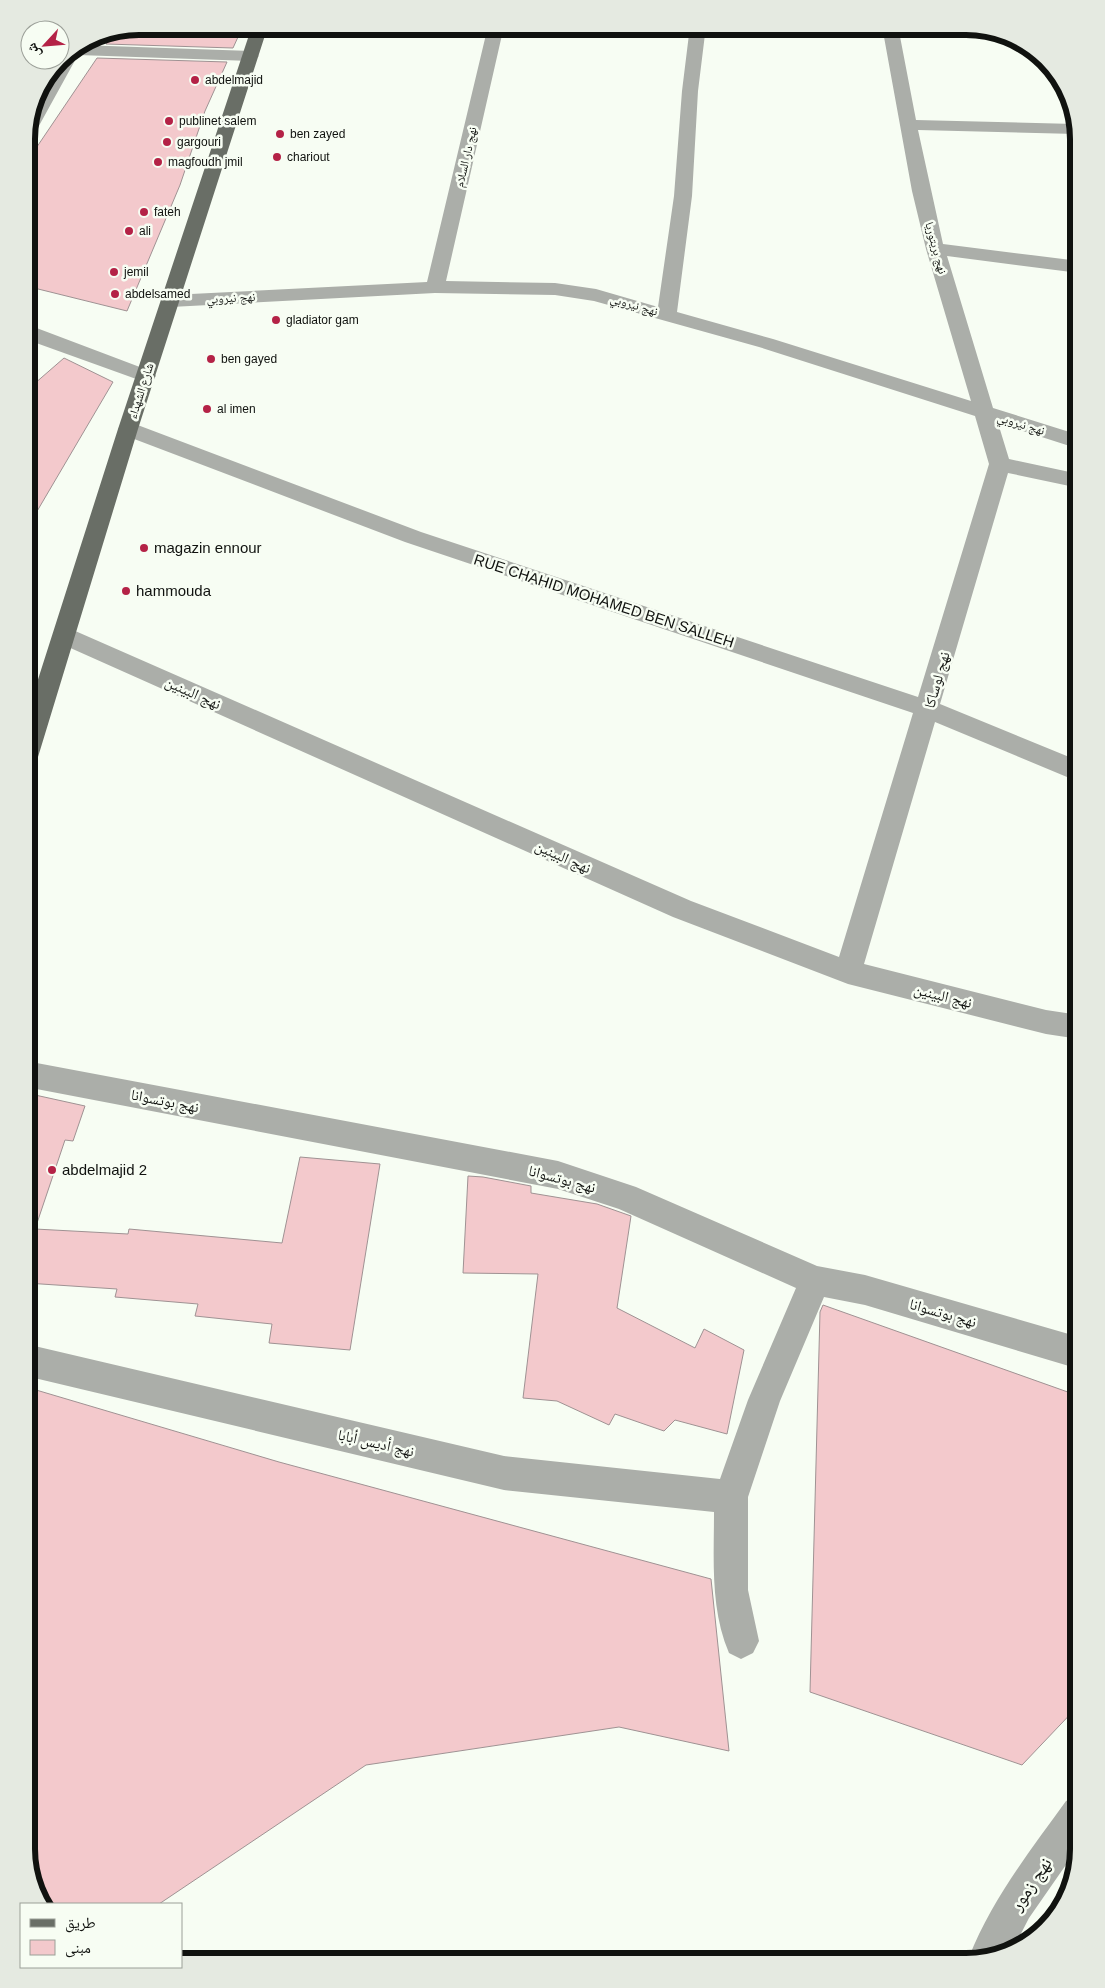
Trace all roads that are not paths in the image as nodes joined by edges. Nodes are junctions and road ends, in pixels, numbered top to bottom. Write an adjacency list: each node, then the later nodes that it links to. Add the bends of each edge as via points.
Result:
1 (257, 35): 6 (main road, شارع الشهداء)
2 (494, 35): 13 (street, نهج دار السلام)
3 (697, 35): 15 (street, via 683,196)
4 (892, 35): 9 (street, نهج بريتوريا)
5 (84, 50): 6 (street)
6 (251, 56): 14 (main road, شارع الشهداء)
7 (63, 68): 8 (street)
8 (39, 109)
9 (909, 125): 10 (street); 11 (street, نهج بريتوريا)
10 (1069, 128)
11 (935, 249): 12 (street); 20 (street, نهج بريتوريا)
12 (1070, 266)
13 (435, 287): 14 (street, نهج نيروبي); 15 (street, نهج نيروبي, via 555,288 596,295)
14 (171, 301): 19 (main road, شارع الشهداء)
15 (667, 315): 20 (street, نهج نيروبي)
16 (35, 334): 17 (street)
17 (46, 340): 18 (street); 19 (street)
18 (35, 348)
19 (146, 376): 21 (main road, شارع الشهداء)
20 (985, 413): 22 (street, نهج نيروبي); 23 (street, نهج بريتوريا)
21 (128, 429): 25 (main road, شارع الشهداء); 26 (street, RUE CHAHID MOHAMED BEN SALLEH, via 413,537)
22 (1070, 439)
23 (1000, 464): 24 (street); 26 (street, نهج لوساكا)
24 (1070, 479)
25 (65, 636): 27 (main road, شارع الشهداء); 29 (street, نهج البينين, via 682,909)
26 (928, 709): 28 (street, RUE CHAHID MOHAMED BEN SALLEH); 29 (street, نهج لوساكا)
27 (35, 728)
28 (1070, 768)
29 (848, 972): 30 (street, نهج البينين)
30 (1070, 1026)
31 (35, 1076): 32 (street, نهج بوتسوانا, via 558,1175 624,1197)
32 (815, 1280): 33 (street, نهج بوتسوانا, via 865,1290); 35 (street, via 764,1400)
33 (1070, 1350)
34 (35, 1362): 35 (street, نهج أديس أبابا, via 504,1472)
35 (731, 1497): 36 (street, via 731,1590)
36 (741, 1641)
37 (1070, 1827): 38 (street, نهج زمور, via 1015,1904)
38 (992, 1950)

